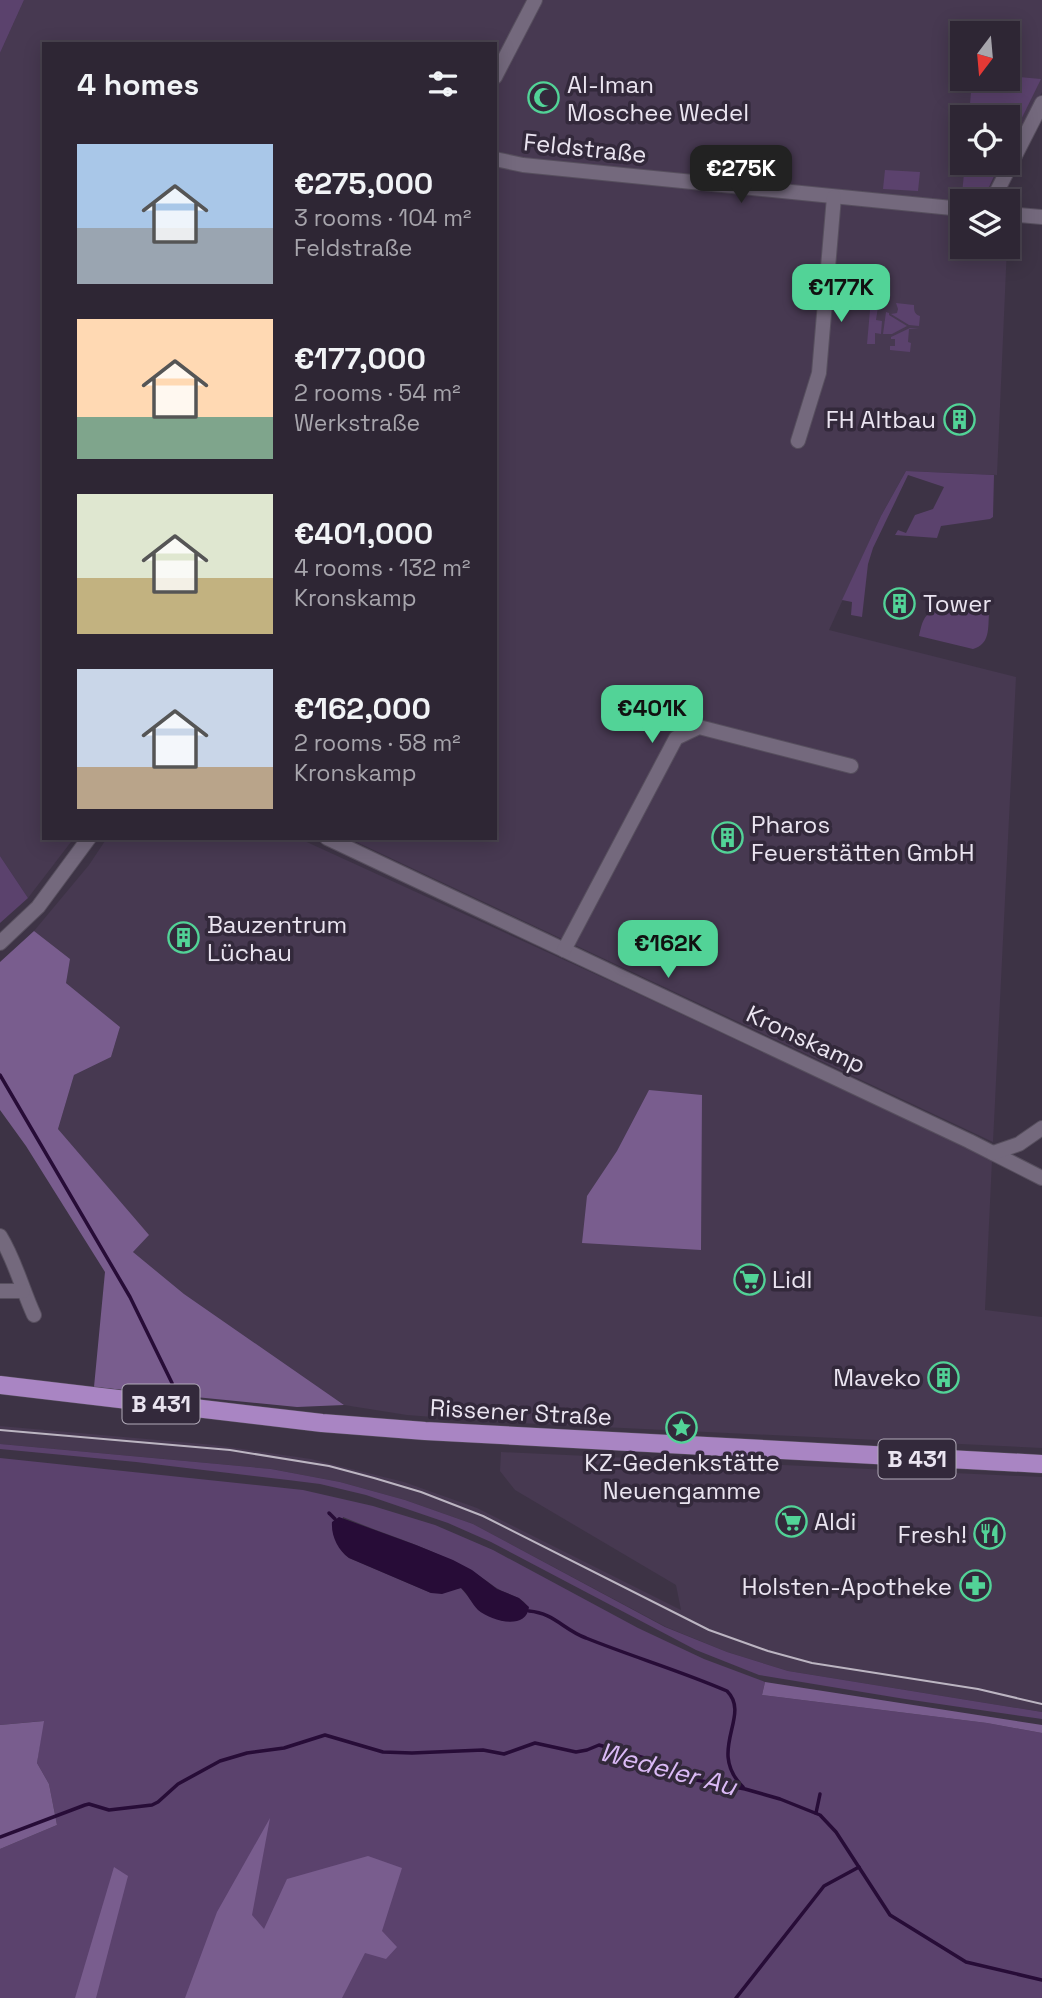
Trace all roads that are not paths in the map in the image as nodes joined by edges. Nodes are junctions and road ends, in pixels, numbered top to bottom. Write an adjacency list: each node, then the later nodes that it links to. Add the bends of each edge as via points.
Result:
1 (536, 0): 2 (street)
2 (497, 73)
3 (1042, 103): 5 (street)
4 (497, 160): 6 (street, Feldstraße, via 523,166)
5 (998, 189)
6 (834, 197): 7 (street, Feldstraße); 10 (street, via 819,373)
7 (950, 208)
8 (1020, 215): 9 (street)
9 (1042, 217)
10 (798, 441)
11 (851, 766): 15 (street, via 699,727 676,738)
12 (88, 840): 14 (street, via 38,907)
13 (331, 840): 15 (street, Kronskamp)
14 (0, 943)
15 (564, 950): 18 (street, Kronskamp)
16 (1042, 1128): 17 (street)
17 (1029, 1137): 18 (street); 19 (street, via 1027,1158)
18 (993, 1153): 19 (street, Kronskamp)
19 (1039, 1176)
20 (0, 1236): 22 (street)
21 (0, 1291): 22 (street)
22 (23, 1291): 23 (street)
23 (34, 1315)
24 (0, 1385): 25 (main road, Rissener Straße / B 431, via 399,1429)
25 (1042, 1464)

